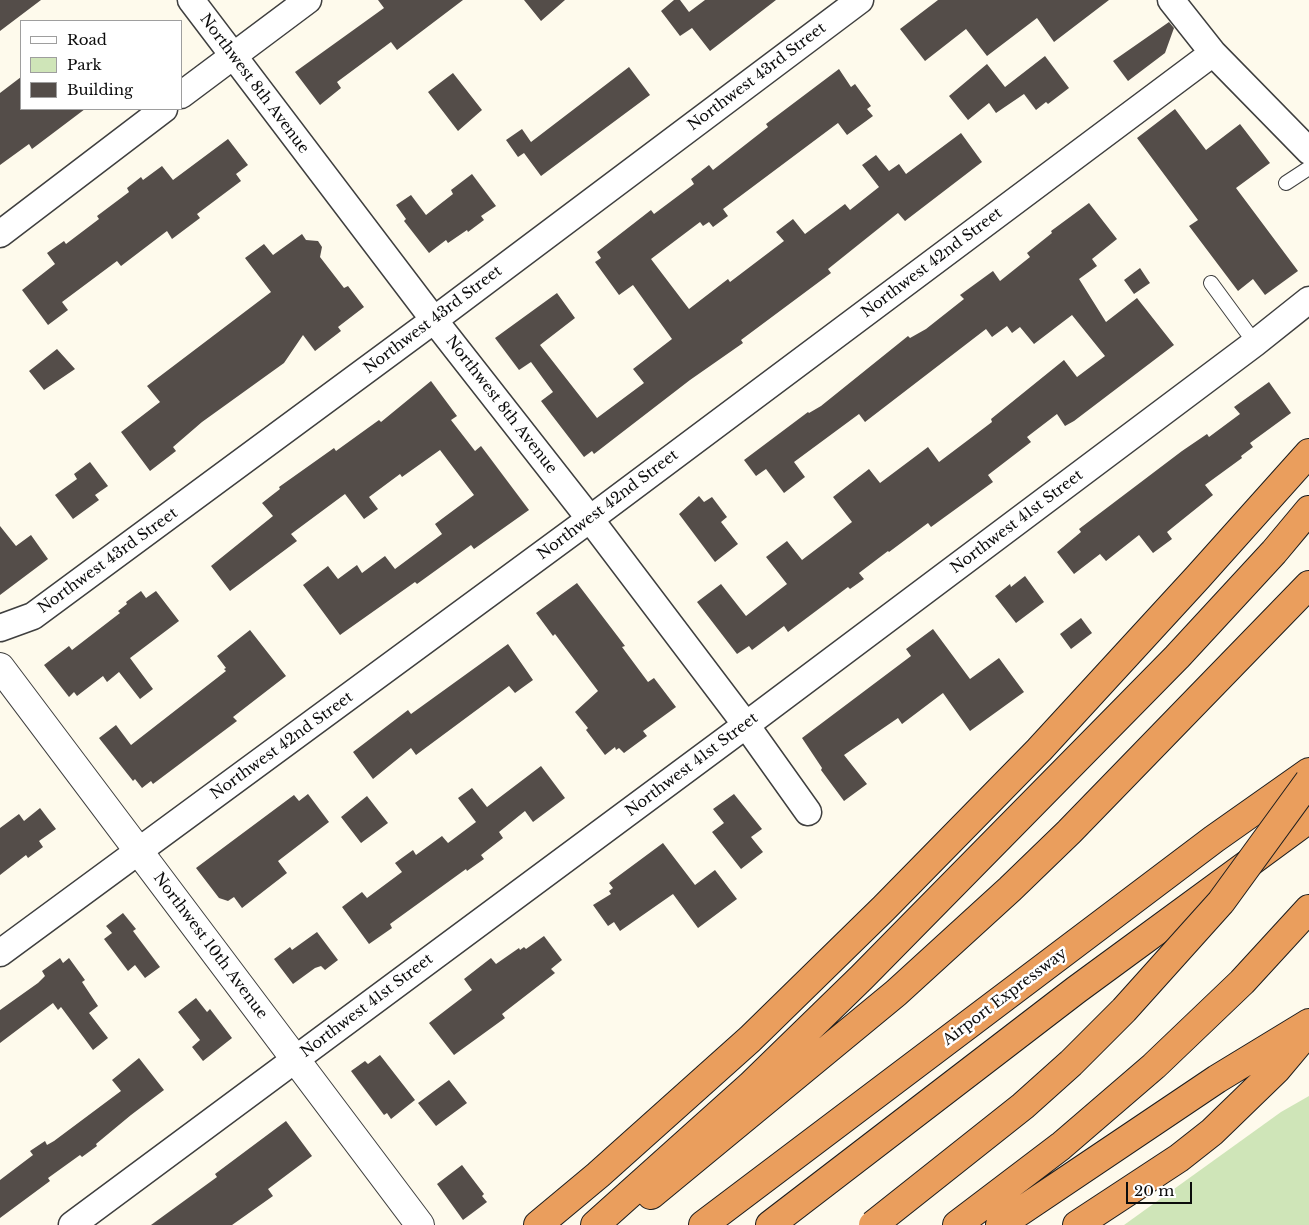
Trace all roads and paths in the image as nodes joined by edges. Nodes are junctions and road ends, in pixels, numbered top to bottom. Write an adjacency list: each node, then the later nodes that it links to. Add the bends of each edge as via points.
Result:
1 (191, 0): 6 (street, Northwest 8th Avenue)
2 (308, 0): 6 (street)
3 (860, 0): 15 (street, Northwest 43rd Street)
4 (1170, 0): 5 (street)
5 (1213, 53): 9 (street); 19 (street, Northwest 42nd Street)
6 (232, 56): 7 (street); 15 (street, Northwest 8th Avenue)
7 (182, 94)
8 (163, 110): 12 (street)
9 (1309, 151)
10 (1309, 168): 11 (lane)
11 (1286, 184)
12 (0, 234)
13 (1211, 283): 16 (lane)
14 (1309, 300): 16 (street, Northwest 41st Street)
15 (434, 320): 19 (street, Northwest 8th Avenue); 21 (street, Northwest 43rd Street, via 33,616)
16 (1256, 343): 23 (street, Northwest 41st Street)
17 (1309, 453): 36 (highway, via 1039,750 884,908 757,1032)
18 (1309, 510): 37 (highway, via 1177,656 862,978 750,1086)
19 (590, 519): 23 (street, Northwest 8th Avenue); 28 (street, Northwest 42nd Street)
20 (1309, 584): 38 (highway, via 1069,832 896,994 668,1183)
21 (0, 628)
22 (0, 668): 28 (street, Northwest 10th Avenue)
23 (746, 725): 26 (street, Northwest 8th Avenue); 33 (street, Northwest 41st Street)
24 (1309, 772): 39 (highway, Airport Expressway, via 1214,839)
25 (1309, 781): 41 (highway, bridge, via 1221,902 1124,1010 1072,1063 1023,1106)
26 (808, 812)
27 (1309, 819): 40 (highway, via 1076,990)
28 (139, 852): 30 (street, Northwest 42nd Street); 33 (street, Northwest 10th Avenue)
29 (1309, 909): 42 (highway, via 1242,982 1154,1066 1060,1146)
30 (0, 953)
31 (1309, 1023): 43 (highway, via 1217,1079)
32 (1309, 1030): 44 (highway, via 1276,1070 1212,1132 1179,1158)
33 (295, 1059): 34 (street, Northwest 41st Street); 35 (street, Northwest 10th Avenue)
34 (72, 1225)
35 (420, 1225)
36 (538, 1225)
37 (595, 1225)
38 (609, 1225)
39 (703, 1225)
40 (770, 1225)
41 (874, 1225)
42 (958, 1225)
43 (1000, 1225)
44 (1076, 1225)

